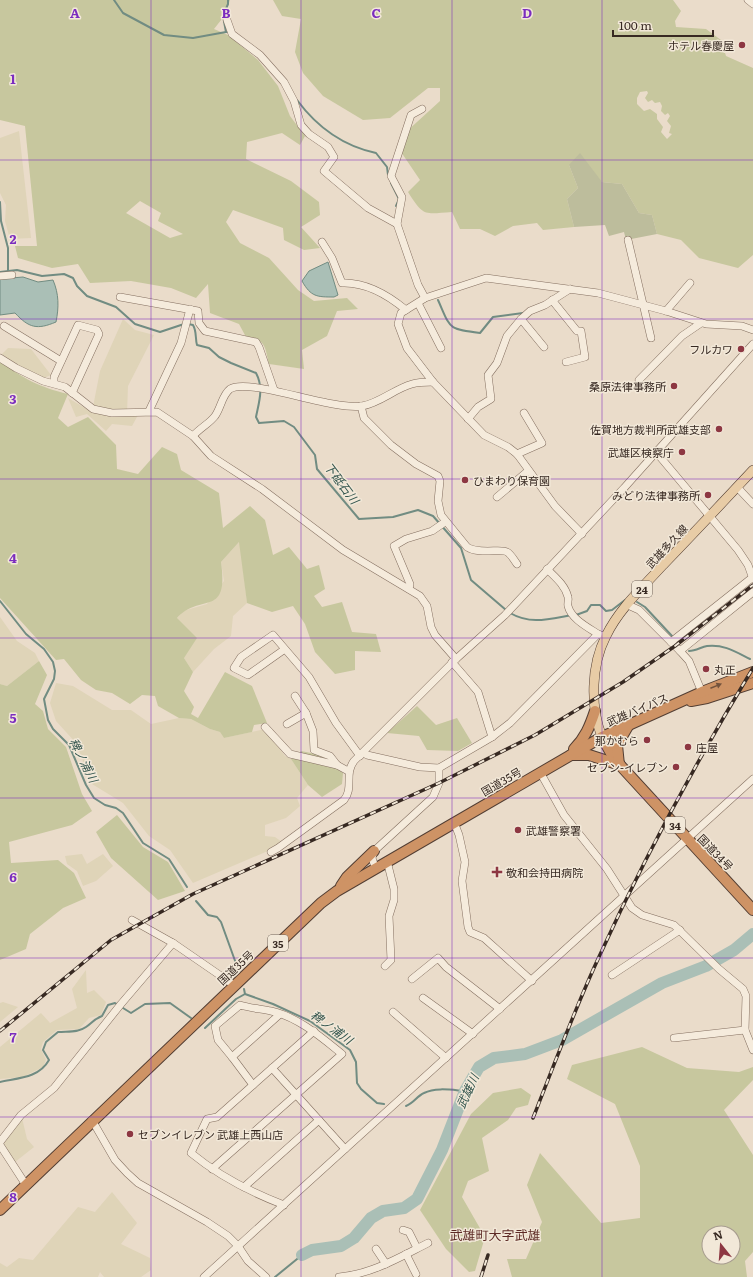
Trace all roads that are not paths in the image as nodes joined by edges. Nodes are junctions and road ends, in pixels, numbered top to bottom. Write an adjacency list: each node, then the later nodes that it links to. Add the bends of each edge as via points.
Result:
1 (748, 0): 2 (street)
2 (753, 4)
3 (227, 20): 5 (street, via 230,32 260,55 284,82 294,101 301,125 328,147 334,157 324,171 368,208)
4 (422, 109): 5 (street, via 411,115 391,176 402,197)
5 (397, 224): 13 (street)
6 (628, 240): 16 (street)
7 (322, 242): 18 (street, via 342,283 356,283 371,288)
8 (12, 275): 9 (street)
9 (0, 276)
10 (690, 283): 19 (street)
11 (570, 289): 13 (street, via 486,278); 14 (street); 16 (street, via 598,293)
12 (120, 297): 17 (street)
13 (425, 298): 15 (street)
14 (552, 300): 20 (street); 30 (street, via 577,331 581,331 585,357)
15 (418, 303): 18 (street); 27 (street)
16 (644, 305): 19 (street); 24 (street)
17 (190, 309): 34 (street, via 198,311 199,323 205,331 256,342 259,346); 37 (street, via 181,343)
18 (406, 310): 32 (street, via 398,318 400,332 414,358)
19 (666, 311): 21 (street)
20 (521, 319): 26 (street); 39 (street, via 506,336 497,363 488,374 491,399 478,407)
21 (701, 323): 23 (street, via 742,326); 31 (street, via 682,336)
22 (4, 326): 29 (street)
23 (753, 330)
24 (651, 338)
25 (753, 344): 41 (street)
26 (544, 347)
27 (441, 348)
28 (0, 358): 33 (street, via 43,381)
29 (62, 361): 33 (street, via 54,377); 35 (street, via 78,325 97,330 99,334)
30 (566, 362)
31 (639, 380)
32 (433, 382): 36 (street, via 412,384); 39 (street)
33 (54, 383): 35 (street)
34 (266, 389): 36 (street, via 336,406); 40 (street, via 230,389 215,417)
35 (72, 393): 37 (street, via 93,409 112,413)
36 (361, 406): 49 (street, via 364,418 391,445 416,464 438,476 439,509)
37 (149, 411): 40 (street, via 157,412)
38 (524, 413): 42 (street, via 542,442)
39 (468, 419): 42 (street, via 484,435)
40 (193, 436): 54 (street, via 211,456 262,489 343,550)
41 (656, 452): 48 (street); 50 (street)
42 (517, 454): 44 (street)
43 (753, 470): 45 (main road, 武雄多久線 / 24)
44 (528, 471): 46 (street); 50 (street, via 555,506)
45 (737, 487): 47 (street); 48 (main road, 武雄多久線 / 24)
46 (497, 497)
47 (753, 504)
48 (709, 516): 53 (street, via 738,550); 56 (main road, 武雄多久線 / 24)
49 (445, 522): 51 (street, via 471,550 508,552); 54 (street, via 432,531 406,538 394,546 410,584)
50 (582, 534): 52 (street)
51 (517, 564)
52 (548, 569): 57 (street, via 564,587 568,606 574,615); 61 (street, via 507,612)
53 (753, 578): 58 (street)
54 (409, 589): 61 (street, via 420,596 427,606 431,627)
55 (753, 592): 60 (street)
56 (628, 605): 57 (main road, 武雄多久線 / 24); 58 (street, via 638,610)
57 (602, 636): 66 (main road, 武雄多久線 / 24, via 594,687); 72 (street)
58 (671, 642): 60 (street)
59 (285, 649): 59 (street, via 273,635 241,657 234,668 248,675); 73 (street, via 309,678 336,723)
60 (680, 650): 64 (street, via 690,661)
61 (454, 661): 72 (street, via 478,692); 73 (street)
62 (753, 672): 64 (highway, 武雄バイパス, one-way to 62)
63 (753, 682): 64 (highway, 武雄バイパス)
64 (703, 695): 69 (highway, 武雄バイパス)
65 (295, 696): 67 (street)
66 (595, 711): 71 (main road, 武雄多久線 / 24); 74 (highway, via 581,742)
67 (306, 713): 68 (street); 75 (street, via 313,731 314,750 330,756)
68 (287, 724)
69 (628, 726): 71 (highway, 武雄バイパス); 76 (highway, via 617,745)
70 (265, 727): 75 (street, via 290,754)
71 (602, 736): 74 (highway, 国道35号 / 35); 76 (highway, 国道34号 / 34)
72 (492, 737): 77 (street)
73 (362, 754): 77 (street, via 420,767); 78 (street)
74 (569, 755): 76 (highway, via 589,755); 79 (highway, 国道35号 / 35)
75 (337, 765): 78 (street)
76 (620, 765): 82 (highway, 国道34号 / 34)
77 (439, 768): 83 (street, via 439,783 433,797)
78 (348, 771): 84 (street, via 350,790 344,800)
79 (540, 772): 81 (highway, 国道35号 / 35); 88 (street, via 564,815 607,869)
80 (753, 779): 82 (street)
81 (454, 822): 85 (highway, 国道35号 / 35); 96 (street, via 465,862 462,881 470,932 484,938)
82 (687, 838): 88 (street); 89 (highway, 国道34号 / 34)
83 (374, 851): 86 (street, via 372,858); 87 (highway, via 347,877)
84 (271, 852)
85 (387, 861): 86 (highway, 国道35号 / 35); 93 (street, via 394,900 389,916 391,960)
86 (376, 867): 87 (highway, 国道35号 / 35)
87 (337, 891): 97 (highway, 国道35号 / 35)
88 (625, 897): 91 (street, via 632,908 642,915 674,925); 96 (street)
89 (753, 910)
90 (132, 920): 92 (street)
91 (680, 930): 94 (street); 102 (street, via 743,989 746,996)
92 (173, 943): 97 (street); 114 (street, via 54,1088 21,1115)
93 (385, 966)
94 (612, 975)
95 (412, 980): 99 (street, via 438,958)
96 (532, 981): 99 (street)
97 (234, 985): 112 (highway, 国道35号 / 35)
98 (423, 998): 104 (street)
99 (500, 1009): 104 (street)
100 (393, 1012): 108 (street)
101 (279, 1014): 103 (street); 107 (street); 107 (street, via 240,1005 215,1026 218,1040)
102 (745, 1030): 105 (street); 106 (street)
103 (314, 1031): 109 (street); 111 (street, via 342,1054)
104 (473, 1034): 108 (street)
105 (674, 1038)
106 (753, 1050)
107 (232, 1057): 110 (street)
108 (446, 1058): 115 (street)
109 (272, 1068): 110 (street); 111 (street)
110 (253, 1085): 116 (street, via 217,1117 207,1119 191,1153)
111 (295, 1094): 113 (street); 116 (street)
112 (92, 1120): 117 (highway, 国道35号 / 35); 123 (street, via 115,1160 138,1183 207,1222)
113 (319, 1120): 115 (street); 118 (street)
114 (0, 1143): 117 (street)
115 (345, 1149): 119 (street)
116 (212, 1169): 118 (street)
117 (26, 1185): 120 (highway, 国道35号 / 35)
118 (244, 1187): 119 (street)
119 (284, 1205): 123 (street)
120 (0, 1210)
121 (404, 1230): 124 (street, via 409,1232)
122 (428, 1243): 124 (street)
123 (238, 1246): 130 (street, via 248,1261); 131 (street)
124 (417, 1248): 126 (street)
125 (376, 1249): 127 (street)
126 (406, 1254): 127 (street); 129 (street)
127 (386, 1264): 128 (street)
128 (371, 1274): 132 (street)
129 (416, 1274)
130 (265, 1276)
131 (204, 1277)
132 (339, 1277)

